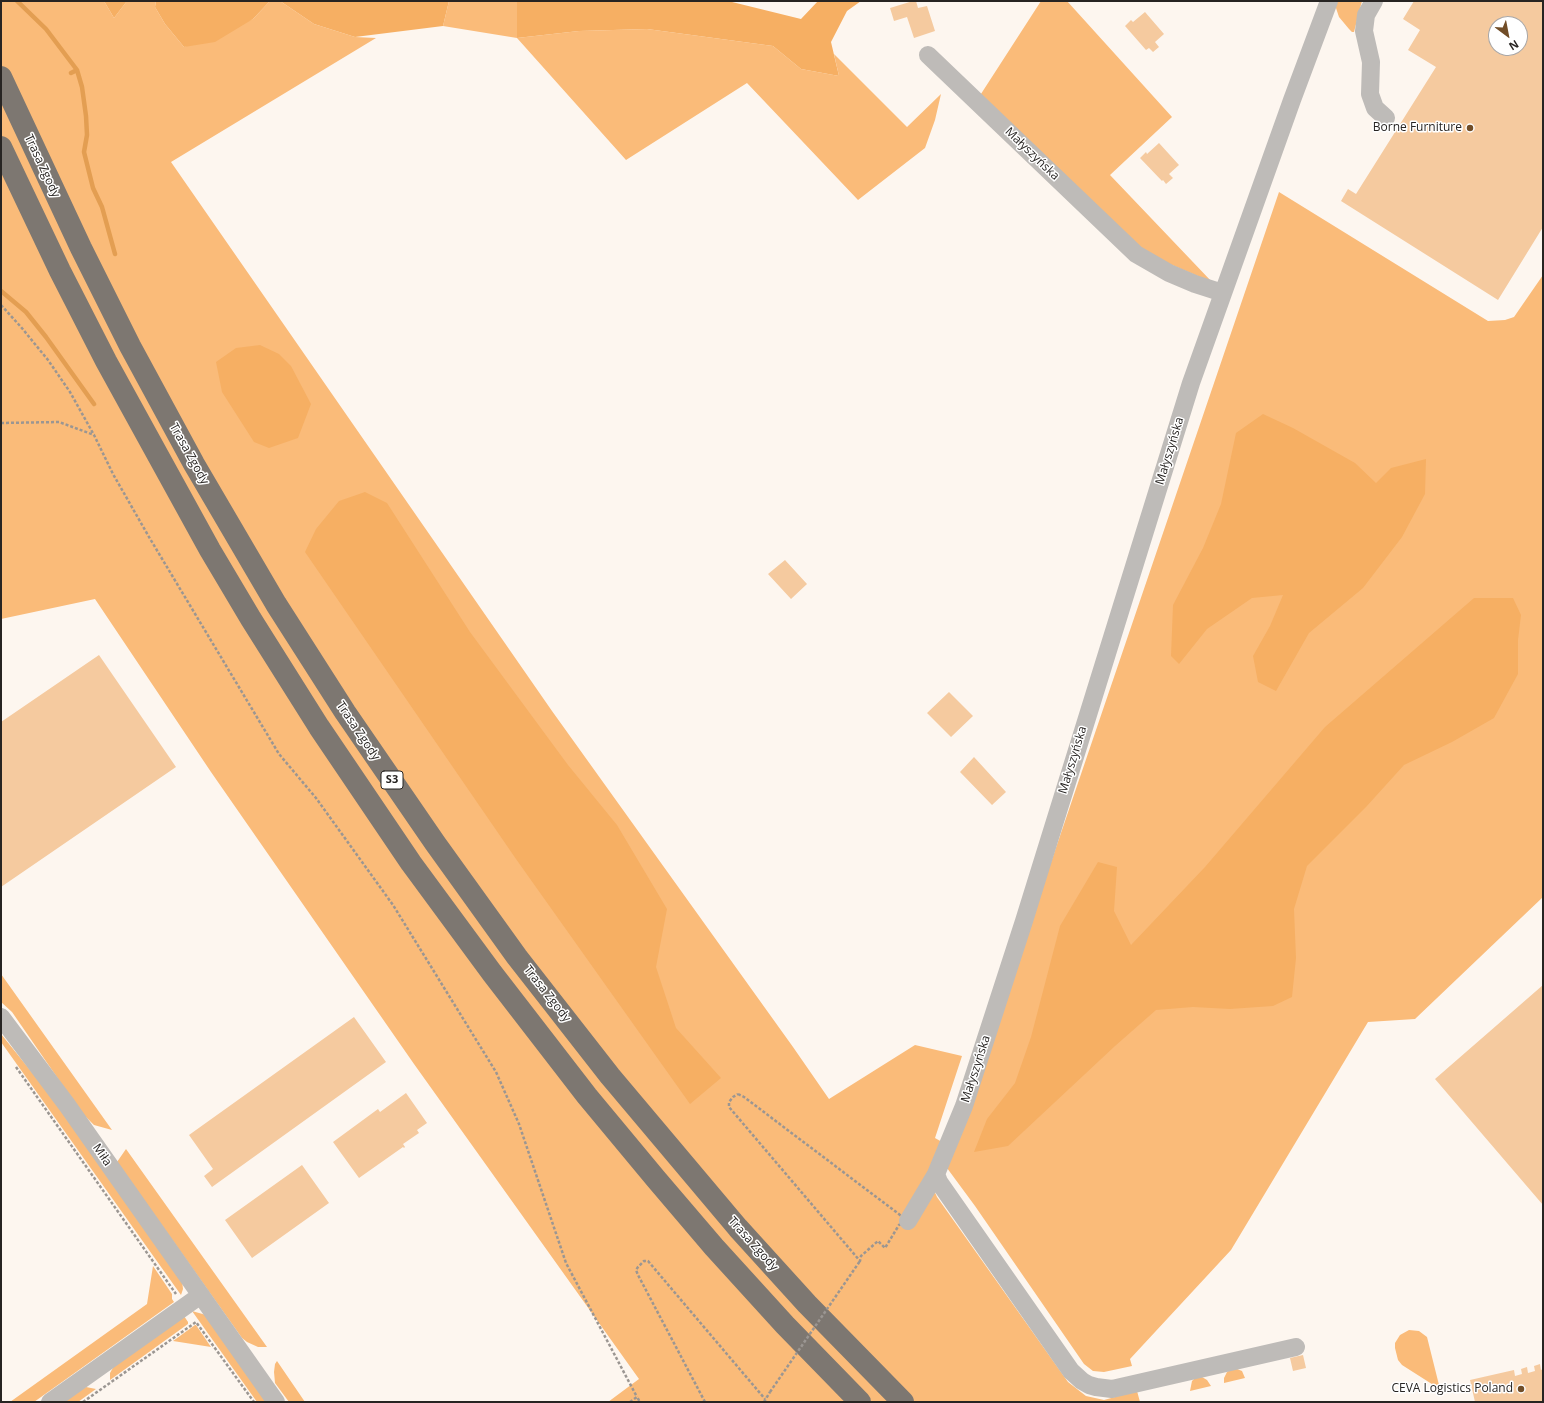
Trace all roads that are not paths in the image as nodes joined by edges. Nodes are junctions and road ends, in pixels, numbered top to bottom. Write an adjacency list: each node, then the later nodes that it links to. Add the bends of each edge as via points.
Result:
1 (1328, 1): 7 (street, Małyszyńska)
2 (1374, 1): 5 (street, via 1366,15 1364,31 1371,62 1370,94 1375,108)
3 (928, 55): 7 (street, Małyszyńska, via 1136,254 1169,273)
4 (1, 77): 16 (highway, Trasa Zgody / S3, via 81,248 190,457 276,604 345,712 512,950 610,1076 738,1228 807,1304)
5 (1386, 118)
6 (1, 147): 15 (highway, S3, via 102,354 168,477 251,619 319,727 407,856 492,973 656,1180 785,1325)
7 (1223, 292): 9 (street, Małyszyńska, via 1192,382 1024,921 968,1092)
8 (1, 1016): 11 (street, Miła)
9 (936, 1174): 10 (street, Małyszyńska); 12 (street, via 939,1182 1071,1371 1089,1385 1112,1388)
10 (904, 1218)
11 (201, 1295): 13 (street); 14 (street, Miła)
12 (1296, 1347)
13 (50, 1402)
14 (276, 1402)
15 (860, 1402)
16 (903, 1402)

